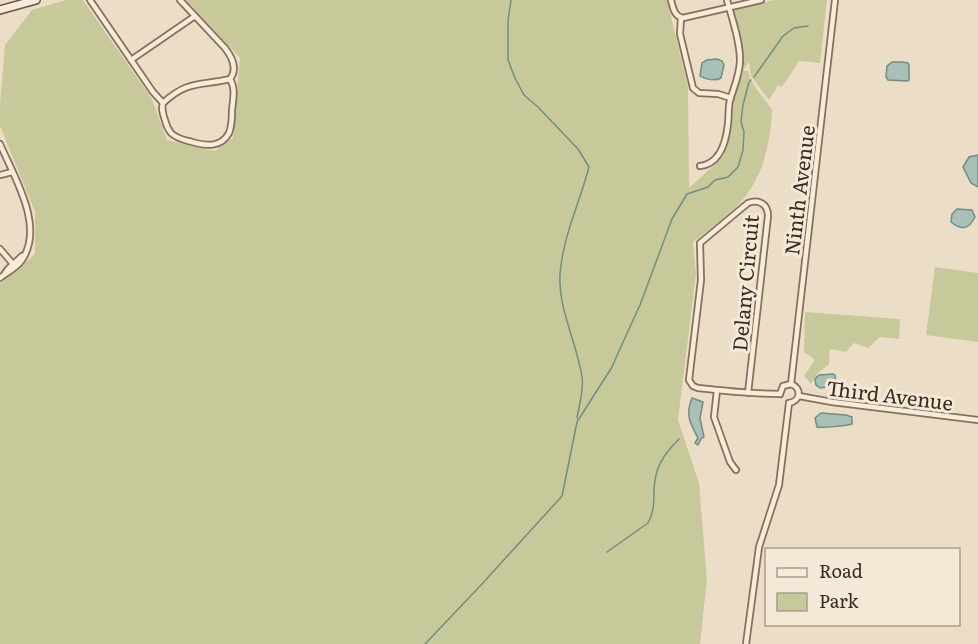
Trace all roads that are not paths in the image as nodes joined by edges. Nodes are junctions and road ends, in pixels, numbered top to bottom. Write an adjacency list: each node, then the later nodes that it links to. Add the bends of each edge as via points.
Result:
1 (36, 0): 9 (street)
2 (90, 0): 12 (street)
3 (180, 0): 10 (street)
4 (671, 0): 11 (street, via 675,14)
5 (727, 0): 8 (street)
6 (761, 0): 8 (street)
7 (835, 0): 25 (street, Ninth Avenue)
8 (729, 8): 11 (street); 14 (street, via 740,60)
9 (0, 10)
10 (195, 16): 12 (street); 13 (street, via 230,55 234,68)
11 (681, 18): 14 (street, via 680,34 693,88 699,93)
12 (131, 60): 15 (street)
13 (230, 79): 15 (street, via 189,86); 15 (street, via 234,88 231,128 216,144 204,146 174,135 162,112)
14 (731, 98): 17 (street, via 720,153 708,165)
15 (163, 103)
16 (0, 144): 18 (street)
17 (700, 166)
18 (12, 172): 19 (street); 21 (street, via 29,215 29,244)
19 (0, 175)
20 (0, 249): 22 (street)
21 (24, 255): 22 (street); 23 (street)
22 (13, 264): 23 (street)
23 (5, 273): 24 (street)
24 (0, 278)
25 (791, 384): 28 (street, via 783,386); 29 (street, via 798,389)
26 (717, 390): 27 (street, Delany Circuit); 27 (street, Delany Circuit, via 695,387 689,380 701,280 699,245 748,203 756,201 768,213); 32 (street, via 714,417)
27 (748, 393): 28 (street, Delany Circuit)
28 (780, 394): 30 (street)
29 (799, 396): 30 (street); 31 (street, Third Avenue)
30 (789, 403): 33 (street, via 779,485 759,547)
31 (978, 420)
32 (736, 470)
33 (746, 644)

